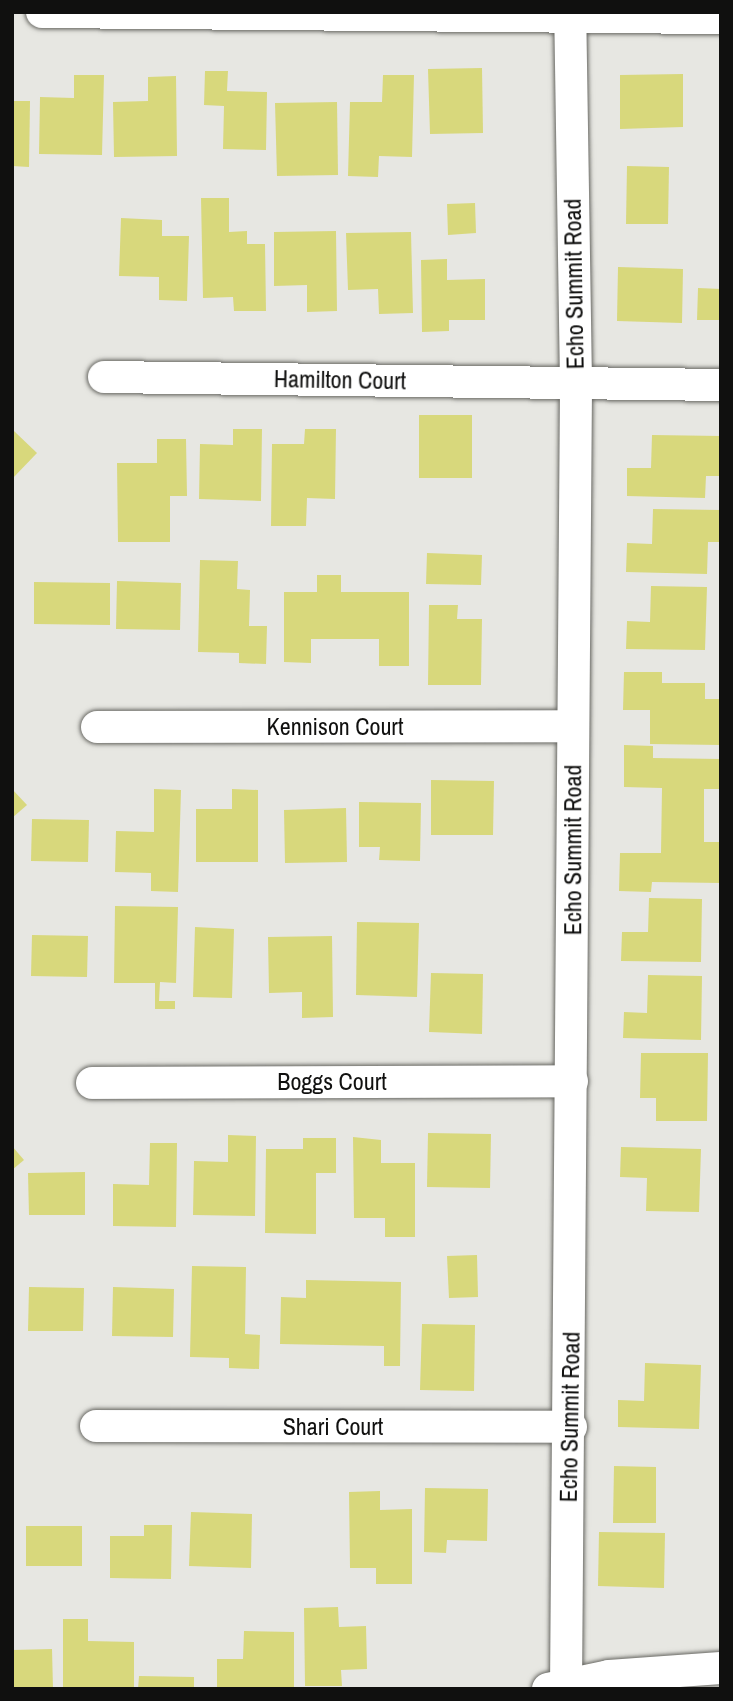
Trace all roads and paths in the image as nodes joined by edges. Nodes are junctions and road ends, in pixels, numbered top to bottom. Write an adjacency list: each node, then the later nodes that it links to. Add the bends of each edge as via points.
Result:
1 (42, 12): 2 (street)
2 (570, 15): 3 (street); 5 (street, Echo Summit Road)
3 (721, 18)
4 (104, 377): 5 (street, Hamilton Court)
5 (576, 383): 6 (street, Hamilton Court); 7 (street, Echo Summit Road)
6 (721, 385)
7 (573, 726): 8 (street, Kennison Court); 9 (street, Echo Summit Road)
8 (97, 727)
9 (572, 1081): 10 (street, Boggs Court); 12 (street, Echo Summit Road)
10 (92, 1083)
11 (96, 1426): 12 (street, Shari Court)
12 (571, 1427): 14 (street, Echo Summit Road)
13 (721, 1668): 14 (street, via 609,1676)
14 (560, 1687)

